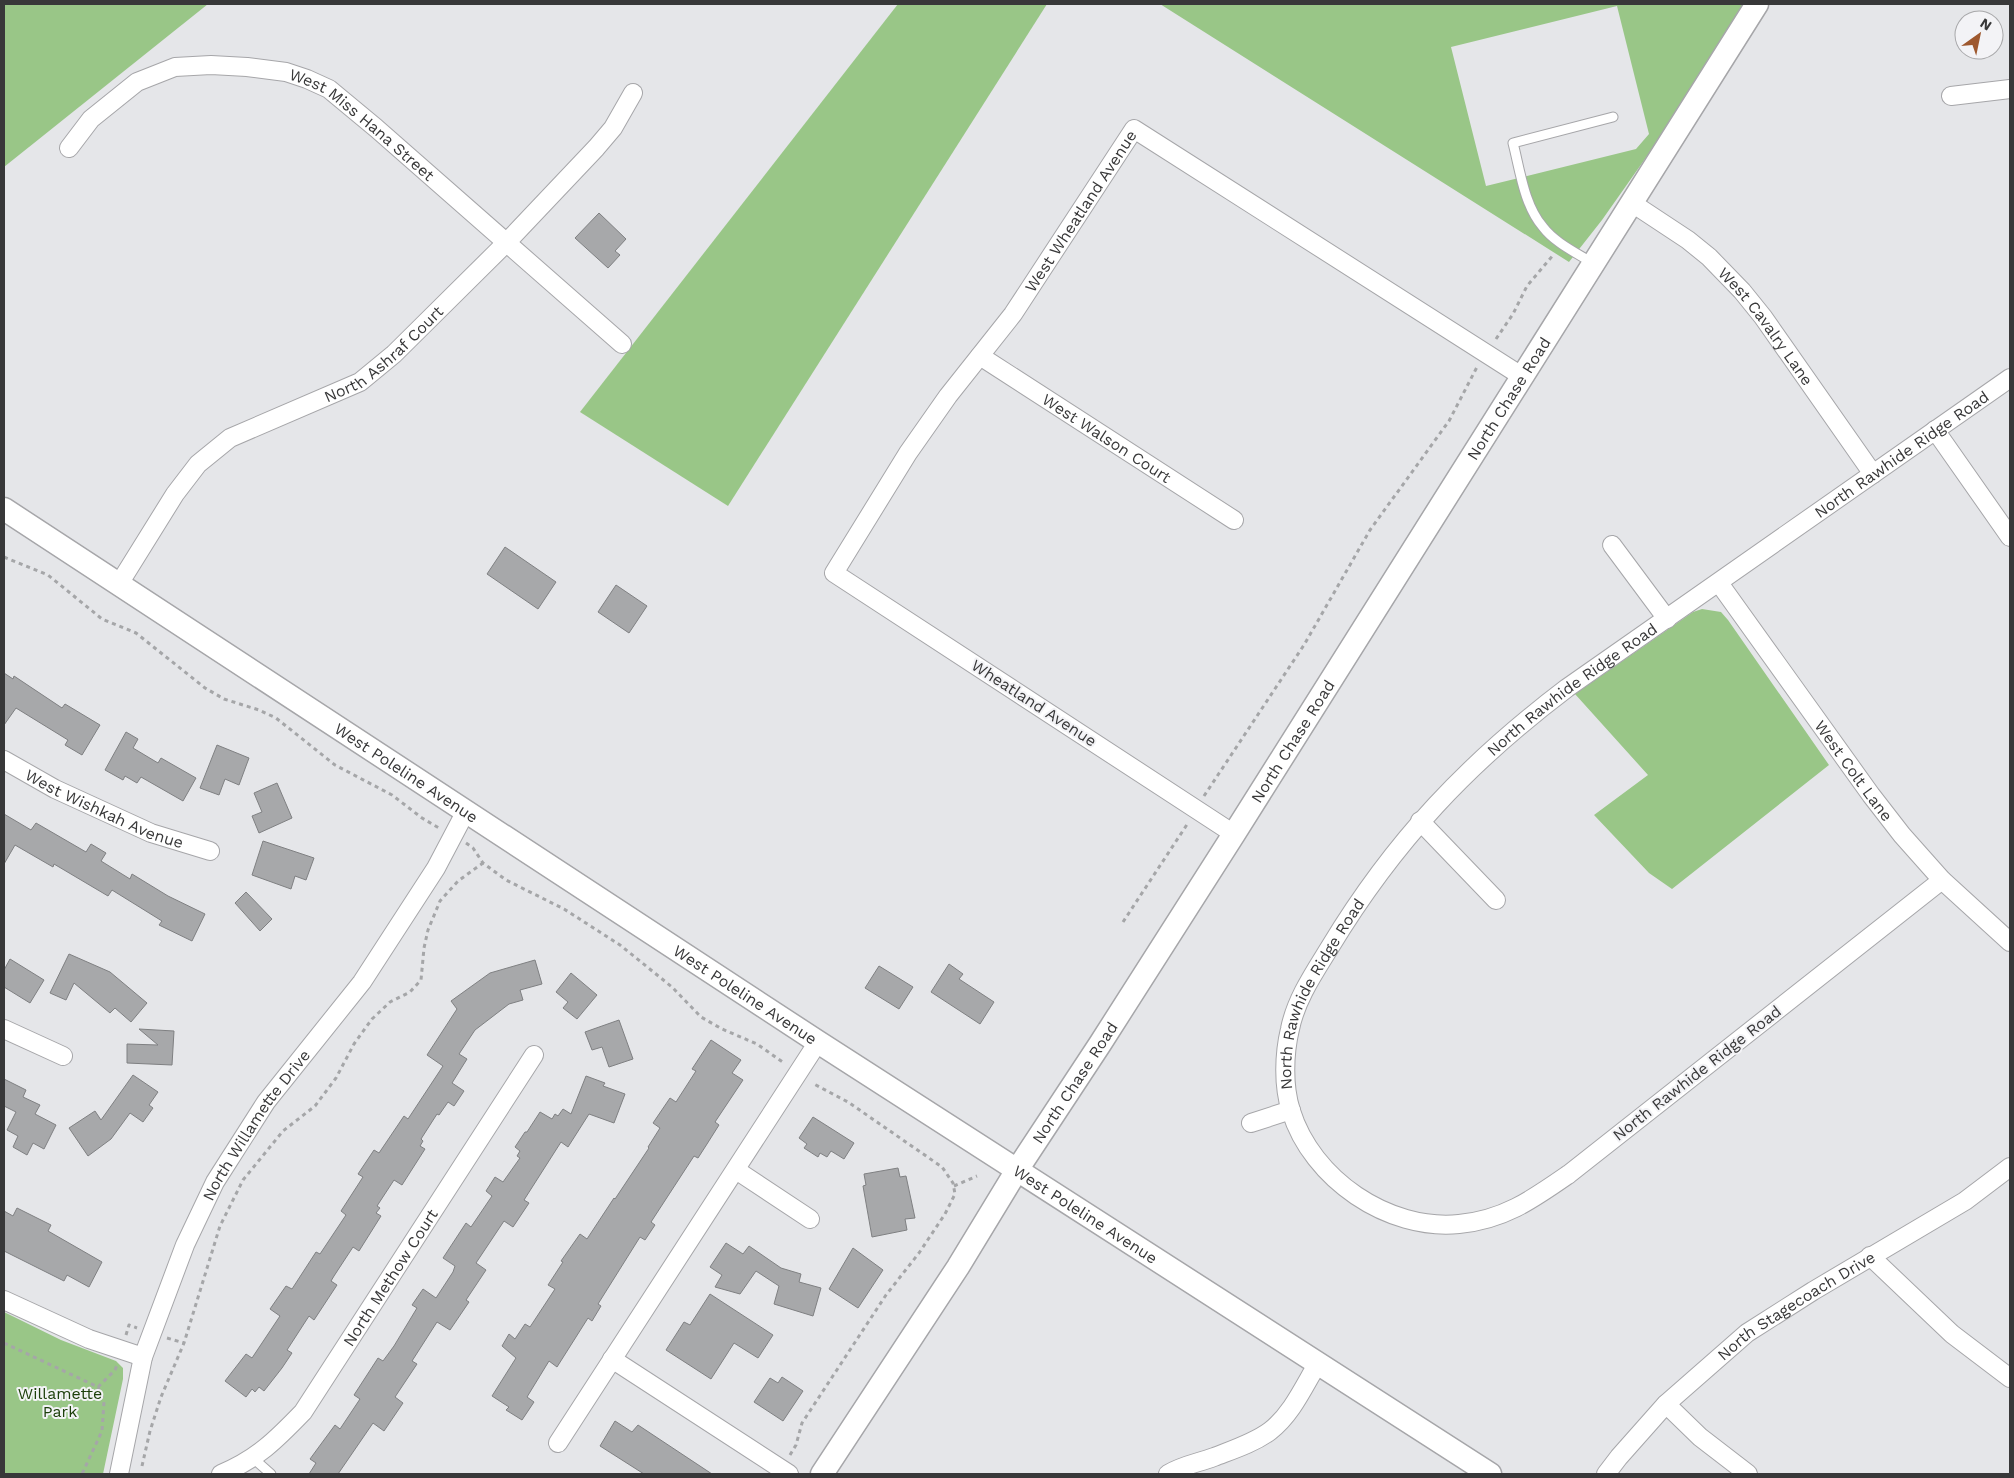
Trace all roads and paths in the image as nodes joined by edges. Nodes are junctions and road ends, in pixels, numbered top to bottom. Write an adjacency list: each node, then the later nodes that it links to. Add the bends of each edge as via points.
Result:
1 (1757, 4): 7 (street, North Chase Road)
2 (2010, 89): 4 (street)
3 (633, 93): 8 (street, North Ashraf Court, via 613,128)
4 (1951, 96)
5 (1613, 117): 9 (lane, via 1513,143 1535,216 1543,228)
6 (69, 148): 8 (street, West Miss Hana Street, via 91,119 137,82 175,67 220,65 286,72 329,89)
7 (1632, 203): 10 (street, North Chase Road); 17 (street, West Cavalry Lane, via 1688,240 1742,291)
8 (506, 243): 11 (street, West Miss Hana Street); 25 (street, North Ashraf Court, via 394,354 360,382 230,438 198,464 175,494)
9 (1562, 243): 10 (lane); 12 (path, via 1527,286)
10 (1594, 264): 14 (street, North Chase Road)
11 (622, 344)
12 (1486, 354): 13 (street, West Wheatland Avenue, via 1134,129 1042,273); 14 (street, West Wheatland Avenue); 28 (path, via 1449,420 1370,530 1304,644)
13 (980, 356): 19 (street, West Walson Court); 23 (street, West Wheatland Avenue, via 908,453)
14 (1523, 377): 31 (street, North Chase Road)
15 (2010, 378): 16 (street, North Rawhide Ridge Road)
16 (1935, 430): 17 (street, North Rawhide Ridge Road); 20 (street)
17 (1873, 474): 24 (street, North Rawhide Ridge Road)
18 (4, 509): 25 (street, West Poleline Avenue)
19 (1234, 520)
20 (2010, 537)
21 (1612, 545): 26 (street)
22 (4, 556): 32 (path, via 48,575 102,619 136,632 206,688 224,699 276,718 335,765 392,796)
23 (834, 573): 28 (street, Wheatland Avenue)
24 (1718, 583): 26 (street, North Rawhide Ridge Road); 35 (street, West Colt Lane, via 1871,795)
25 (119, 584): 29 (street, West Poleline Avenue)
26 (1667, 619): 30 (street, North Rawhide Ridge Road, via 1534,714 1461,777)
27 (4, 760): 33 (street, West Wishkah Avenue, via 55,789 151,834)
28 (1196, 810): 31 (street, Wheatland Avenue); 37 (path)
29 (466, 811): 32 (street, North Willamette Drive); 40 (street, West Poleline Avenue)
30 (1420, 821): 36 (street); 44 (street, North Rawhide Ridge Road, via 1346,921 1297,1005 1290,1028 1286,1067)
31 (1234, 834): 48 (street, North Chase Road)
32 (453, 836): 34 (path, via 473,848); 55 (street, North Willamette Drive, via 362,982 266,1102 216,1182 185,1245)
33 (210, 851)
34 (483, 862): 43 (path, via 506,880 564,909 620,945 672,987 701,1017 758,1044); 62 (path, via 458,881 440,901 428,930 421,980 410,992 390,1002 372,1019 315,1106 283,1131 243,1180 220,1226 184,1343 161,1397)
35 (1942, 880): 38 (street, West Colt Lane); 44 (street, North Rawhide Ridge Road, via 1569,1174 1512,1211 1460,1224 1444,1224 1408,1220 1380,1209 1352,1194 1327,1172 1309,1149)
36 (1496, 900)
37 (1124, 922)
38 (2010, 942)
39 (4, 1029): 42 (street)
40 (818, 1042): 43 (street); 48 (street, West Poleline Avenue)
41 (534, 1055): 61 (street, North Methow Court, via 303,1412 270,1446)
42 (63, 1056)
43 (798, 1073): 47 (street); 50 (path, via 848,1102 942,1167)
44 (1291, 1110): 45 (street)
45 (1251, 1122)
46 (2010, 1167): 52 (street, North Stagecoach Drive, via 1965,1200)
47 (736, 1170): 51 (street); 56 (street)
48 (1016, 1170): 57 (street, West Poleline Avenue); 68 (street, North Chase Road, via 958,1267)
49 (977, 1176): 50 (path)
50 (954, 1186): 63 (path, via 955,1194 945,1214 886,1295 802,1423)
51 (810, 1219)
52 (1870, 1256): 58 (street, via 1952,1334); 59 (street, North Stagecoach Drive, via 1747,1333)
53 (4, 1300): 55 (street, via 89,1339)
54 (4, 1343): 64 (path, via 98,1387 104,1402 102,1431)
55 (144, 1357): 65 (street, North Willamette Drive)
56 (612, 1359): 60 (street); 63 (street)
57 (1318, 1363): 69 (street, via 1287,1415 1269,1432); 70 (street, West Poleline Avenue)
58 (2010, 1378)
59 (1666, 1404): 71 (street, North Stagecoach Drive); 72 (street, via 1700,1437)
60 (558, 1443)
61 (253, 1458): 66 (street, North Methow Court); 67 (lane)
62 (142, 1466)
63 (785, 1472)
64 (82, 1474)
65 (119, 1474)
66 (221, 1474)
67 (271, 1474)
68 (822, 1474)
69 (1168, 1474)
70 (1490, 1474)
71 (1606, 1474)
72 (1748, 1474)

